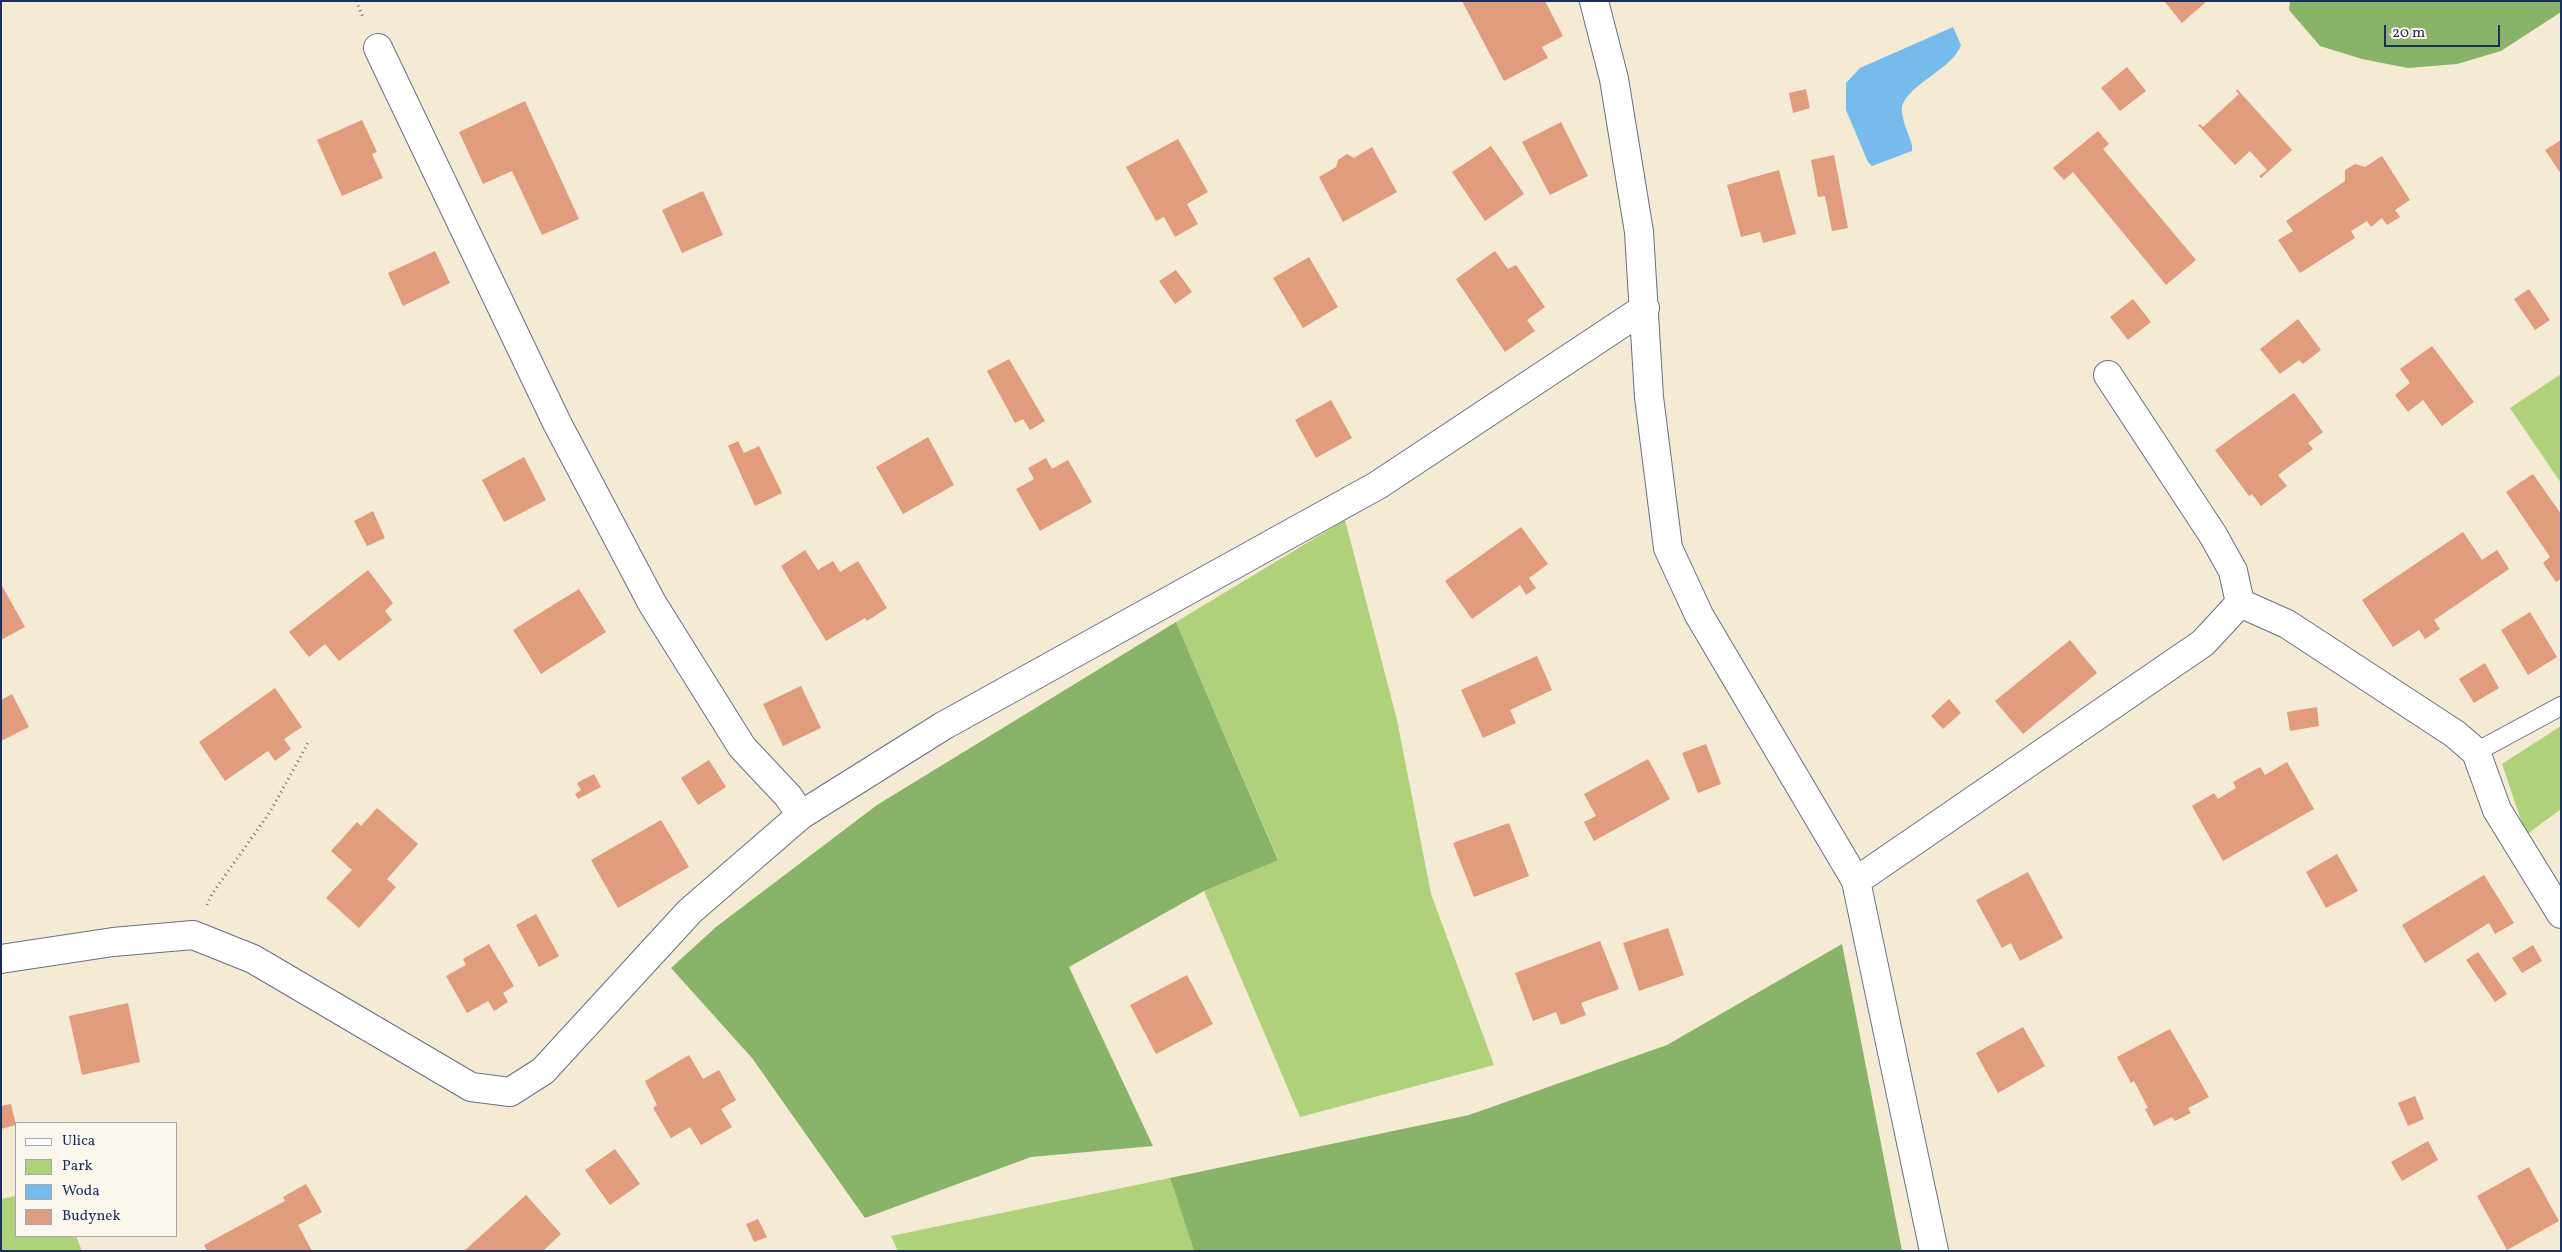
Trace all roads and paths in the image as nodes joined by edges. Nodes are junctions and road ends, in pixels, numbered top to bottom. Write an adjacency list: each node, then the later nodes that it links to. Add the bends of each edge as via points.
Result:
1 (1594, 1): 3 (street, via 1614,79 1640,232)
2 (378, 48): 9 (street, via 557,424 652,603 742,747 788,796)
3 (1646, 308): 9 (street, via 1378,485 943,726); 10 (street, via 1649,397 1668,548 1699,615)
4 (2108, 375): 5 (street, via 2213,535 2233,571)
5 (2240, 603): 8 (street, via 2288,624 2455,734); 10 (street, via 2203,643)
6 (2561, 706): 8 (lane)
7 (308, 743): 12 (path, via 270,812 212,894)
8 (2476, 752): 11 (street, via 2497,810)
9 (801, 815): 12 (street, via 690,911 543,1071 510,1092 471,1087 254,959)
10 (1856, 880): 14 (street)
11 (2561, 914)
12 (193, 935): 13 (street, via 113,942)
13 (1, 959)
14 (1934, 1251)

